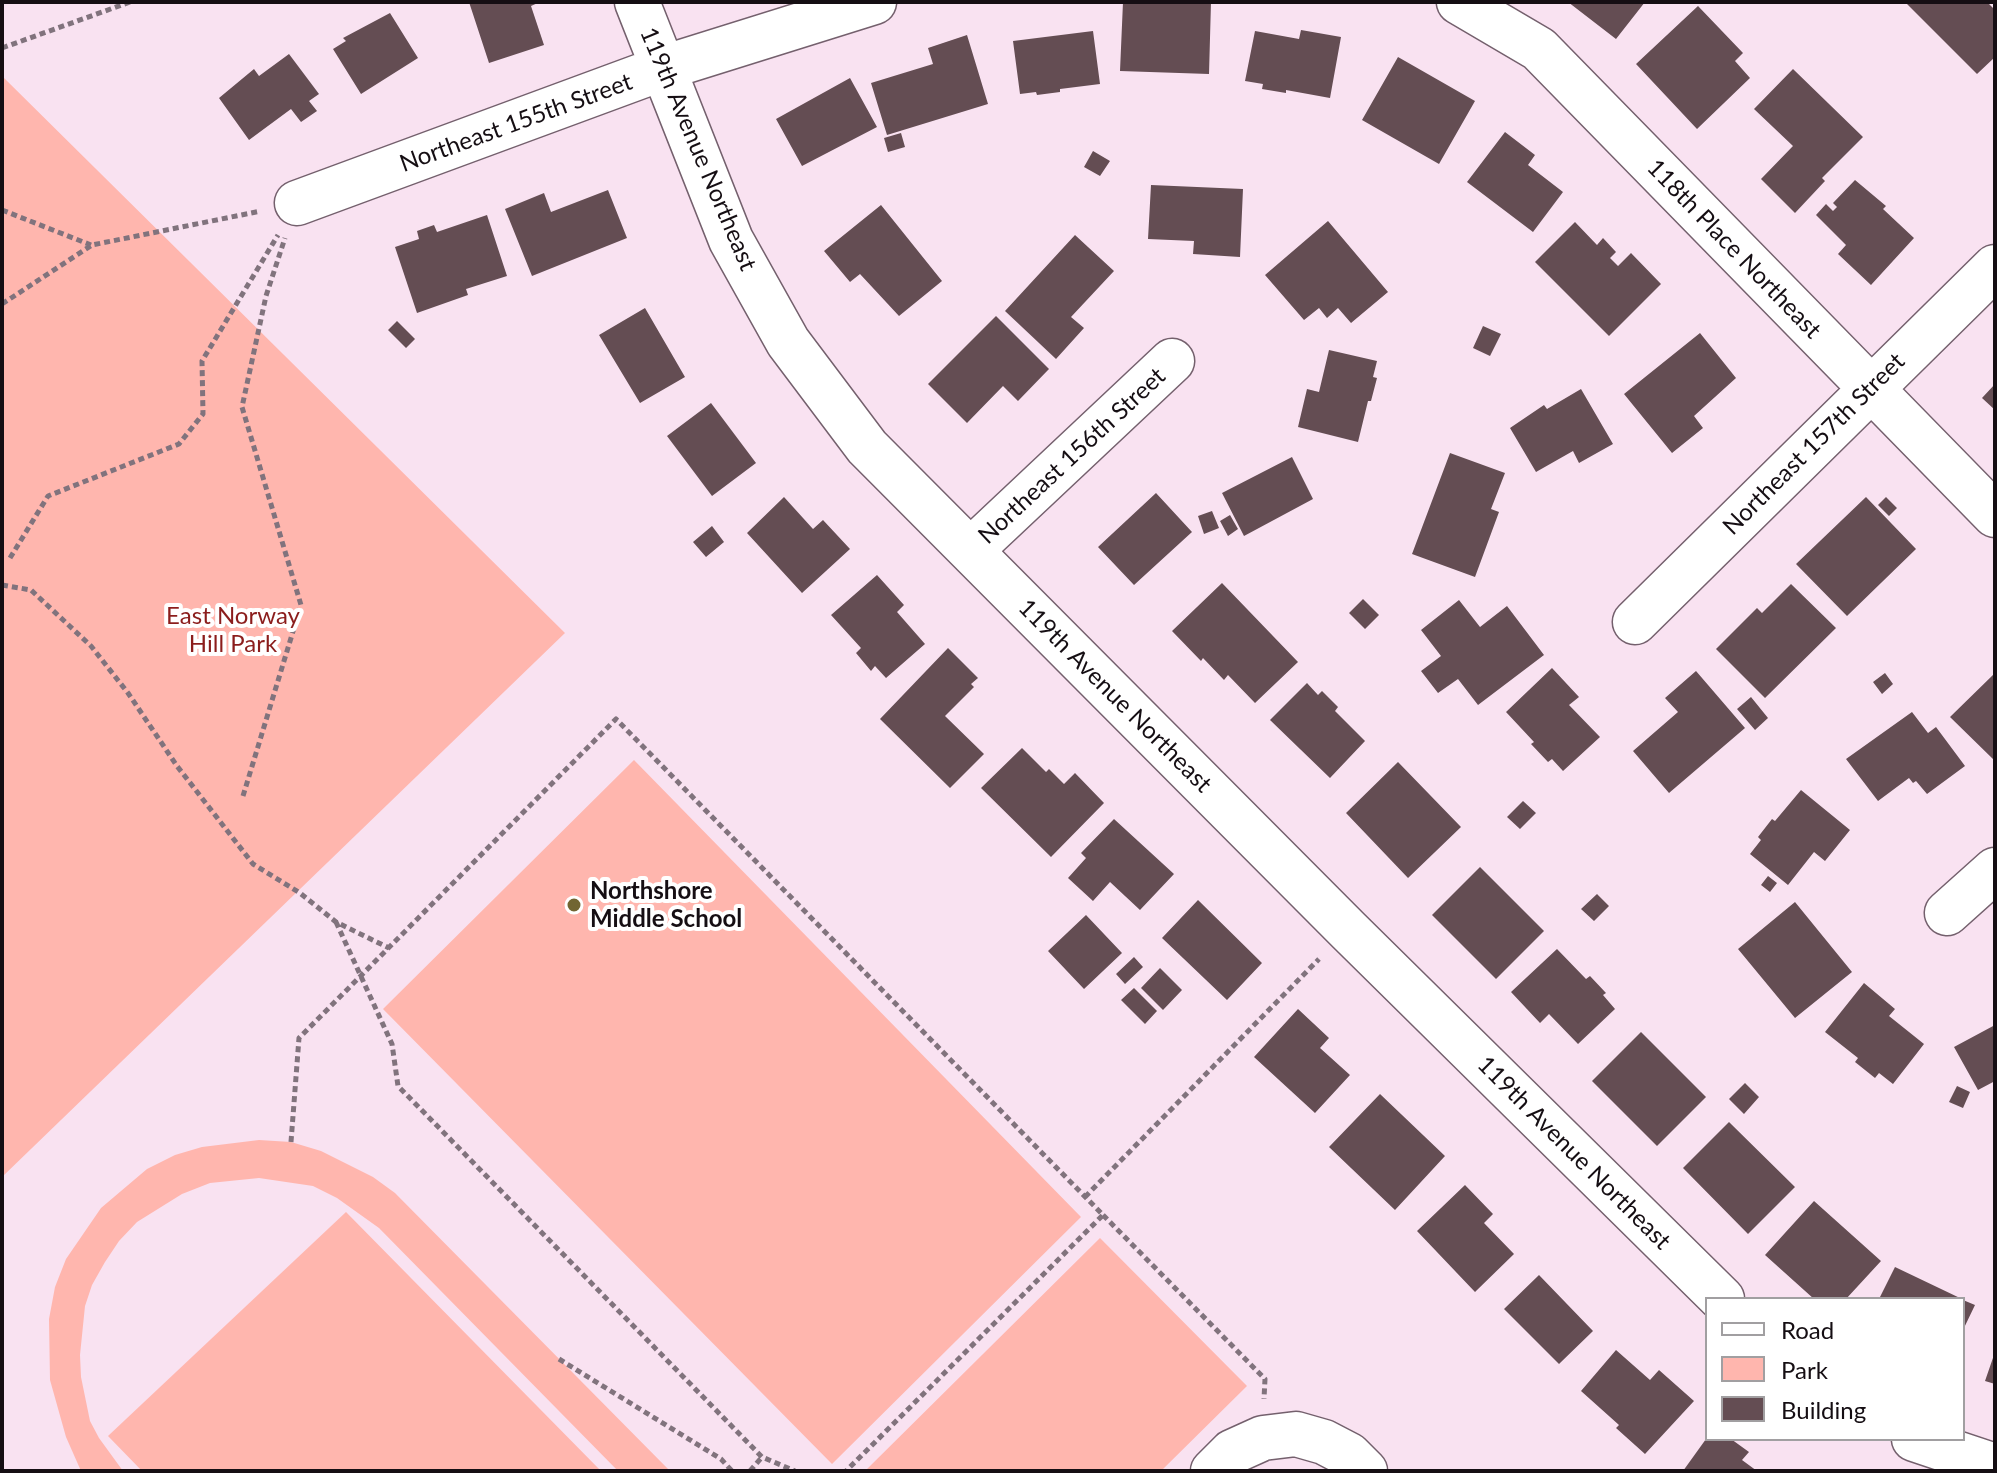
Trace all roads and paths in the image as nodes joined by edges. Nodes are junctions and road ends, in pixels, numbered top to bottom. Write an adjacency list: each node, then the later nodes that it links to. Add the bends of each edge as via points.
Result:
1 (130, 2): 5 (path)
2 (637, 2): 6 (street, 119th Avenue Northeast)
3 (874, 2): 6 (street, Northeast 155th Street)
4 (1459, 2): 13 (street, 118th Place Northeast, via 1539,49)
5 (2, 48)
6 (663, 68): 7 (street, Northeast 155th Street); 15 (street, 119th Avenue Northeast, via 731,240 788,342 867,447)
7 (297, 203): 9 (path); 16 (path, via 202,361 203,414 179,444 48,496); 19 (path, via 266,296 242,407 301,605)
8 (2, 210): 9 (path)
9 (92, 245): 11 (path)
10 (1995, 268): 13 (street, Northeast 157th Street)
11 (2, 304)
12 (1172, 361): 15 (street, Northeast 156th Street)
13 (1870, 389): 14 (street, 118th Place Northeast); 18 (street, Northeast 157th Street)
14 (1995, 515)
15 (971, 550): 23 (street, 119th Avenue Northeast)
16 (10, 558)
17 (2, 585): 22 (path, via 31,590 91,646 253,864)
18 (1635, 622)
19 (243, 796)
20 (1995, 870): 21 (street)
21 (1947, 913)
22 (336, 922): 24 (path); 25 (path)
23 (1348, 930): 27 (path); 29 (street, 119th Avenue Northeast)
24 (389, 948): 25 (path); 27 (path, via 616,719)
25 (361, 976): 26 (path, via 299,1038); 33 (path, via 392,1044 398,1086)
26 (291, 1142)
27 (1085, 1197): 28 (path)
28 (1103, 1215): 31 (path, via 1265,1379); 38 (path)
29 (1720, 1297)
30 (559, 1359): 35 (path, via 721,1459)
31 (1263, 1438): 39 (street, via 1232,1452); 40 (street, via 1296,1434 1324,1442)
32 (1920, 1441): 34 (street)
33 (762, 1457): 36 (path); 37 (path)
34 (1995, 1466)
35 (732, 1471)
36 (750, 1471)
37 (795, 1471)
38 (846, 1471)
39 (1213, 1471)
40 (1365, 1471)

